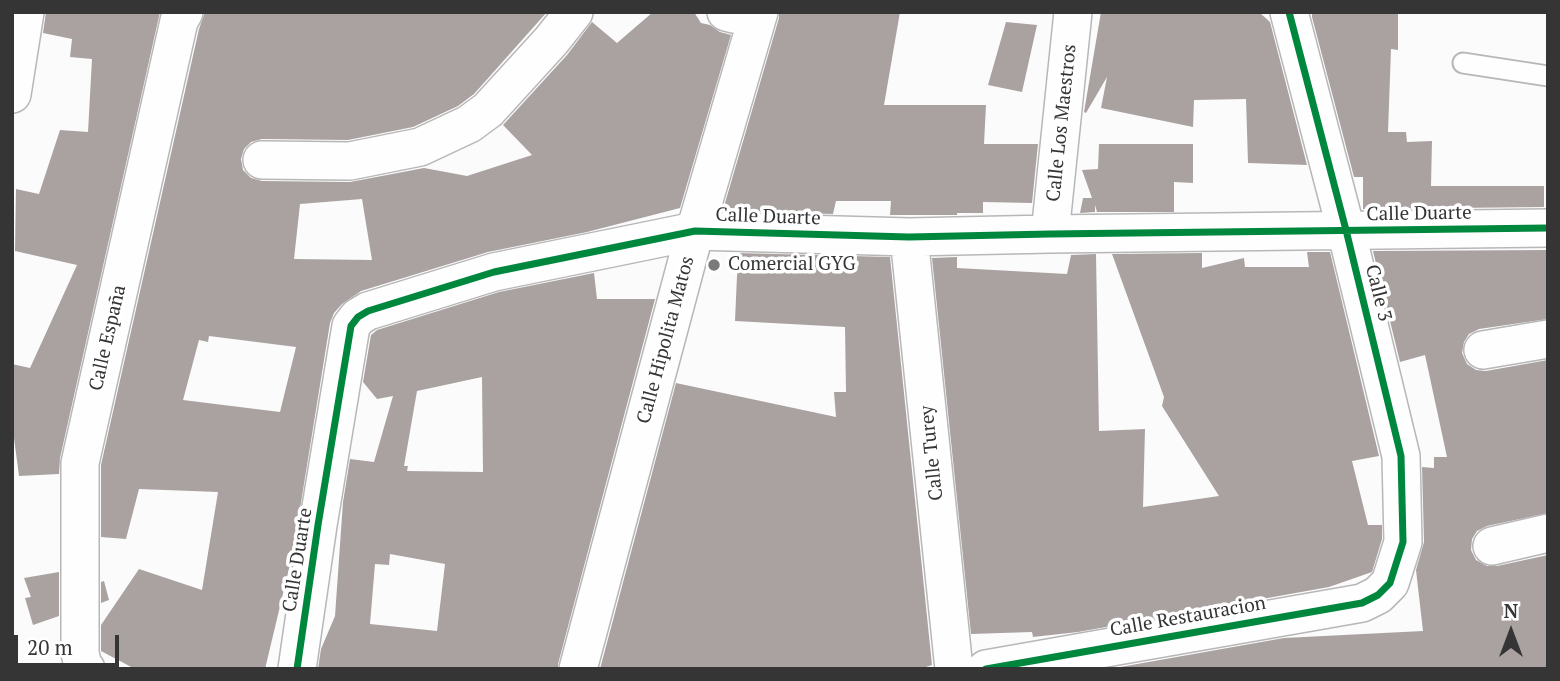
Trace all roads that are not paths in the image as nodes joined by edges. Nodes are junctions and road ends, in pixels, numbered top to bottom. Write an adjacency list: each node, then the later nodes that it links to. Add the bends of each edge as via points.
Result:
1 (25, 12): 9 (street)
2 (184, 12): 21 (street, Calle España, via 80,463 80,653)
3 (574, 12): 10 (street, via 488,110 448,134 420,147 350,161)
4 (1073, 12): 14 (street, Calle Los Maestros)
5 (1289, 12): 12 (street, Calle 3)
6 (748, 13): 13 (street, Calle Hipolita Matos)
7 (1463, 63): 8 (lane)
8 (1548, 76)
9 (12, 94)
10 (262, 160)
11 (1548, 228): 12 (street, Calle Duarte)
12 (1346, 230): 14 (street, Calle Duarte); 20 (street, Calle 3, via 1401,456 1403,542)
13 (695, 231): 15 (street, Calle Duarte); 22 (street, Calle Duarte, via 495,272 358,317 351,326); 23 (street, Calle Hipolita Matos)
14 (1050, 234): 15 (street, Calle Duarte)
15 (909, 237): 24 (street, Calle Turey)
16 (1548, 339): 17 (street)
17 (1483, 350)
18 (1548, 533): 19 (street)
19 (1492, 546)
20 (1390, 583): 25 (street, Calle Restauracion, via 1362,603)
21 (86, 669)
22 (297, 669)
23 (578, 669)
24 (954, 669)
25 (986, 669)

